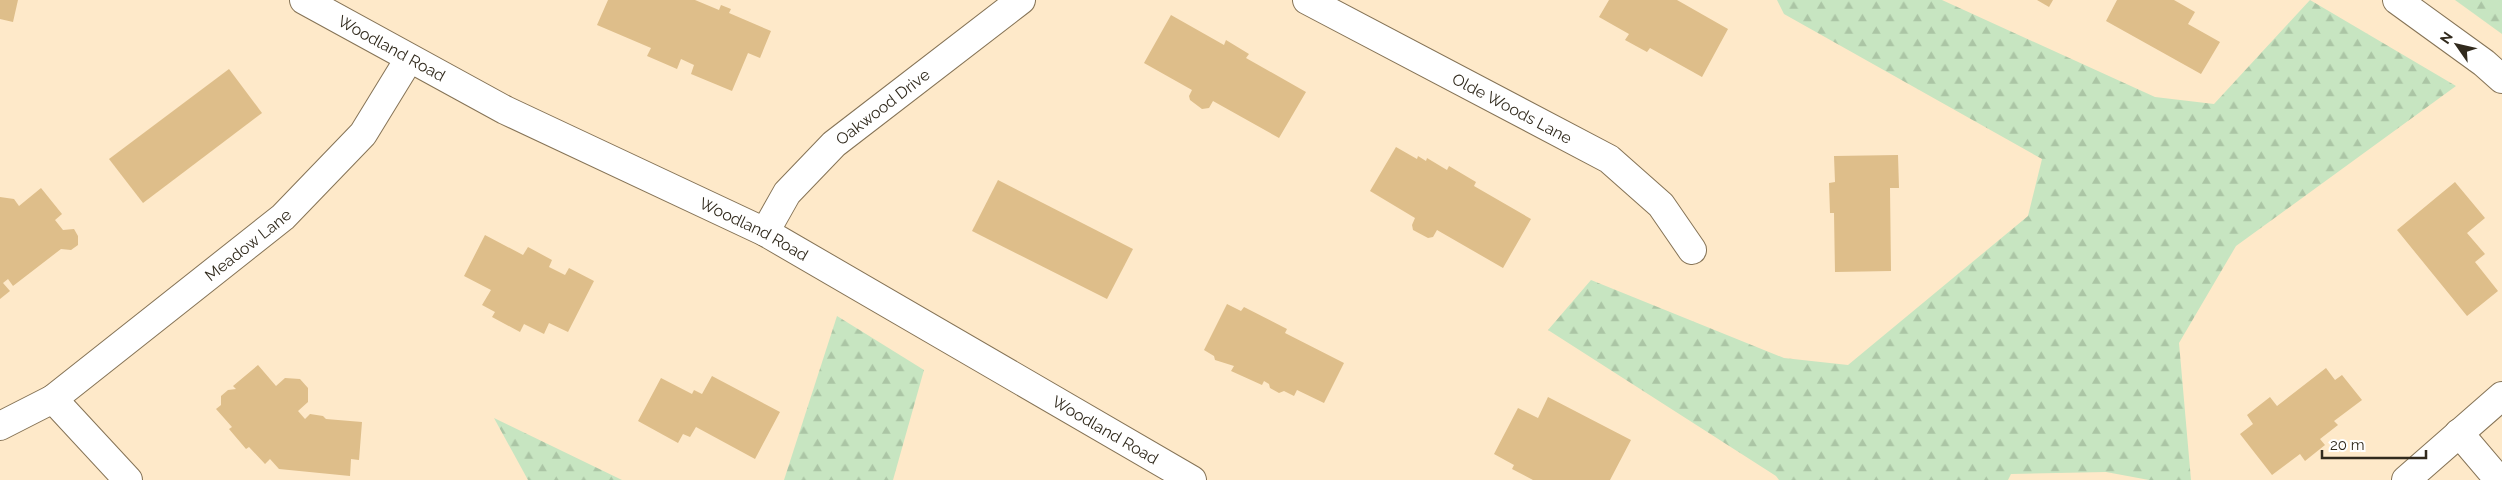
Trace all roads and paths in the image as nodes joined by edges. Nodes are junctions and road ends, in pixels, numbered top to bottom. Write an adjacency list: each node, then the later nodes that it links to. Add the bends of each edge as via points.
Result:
1 (304, 0): 5 (street, Woodland Road)
2 (1021, 0): 7 (street, Oakwood Drive, via 834,144 787,193)
3 (1307, 0): 8 (street, Olde Woods Lane, via 1609,159 1661,204)
4 (2397, 0): 6 (street)
5 (409, 59): 7 (street, Woodland Road, via 505,110); 10 (street, Meadow Lane, via 363,134 283,217)
6 (2502, 79)
7 (765, 232): 14 (street, Woodland Road)
8 (1692, 250)
9 (2502, 396): 12 (street)
10 (53, 399): 11 (street, Meadow Lane); 13 (street)
11 (0, 426)
12 (2459, 434): 15 (street); 16 (street)
13 (128, 480)
14 (1192, 480)
15 (2406, 480)
16 (2499, 480)

